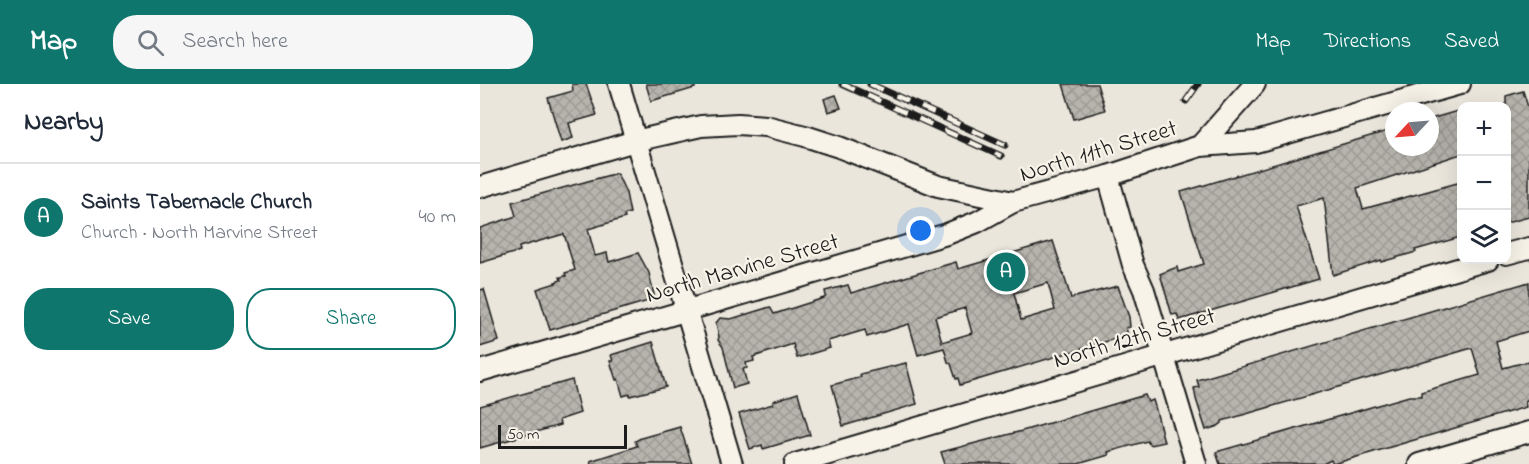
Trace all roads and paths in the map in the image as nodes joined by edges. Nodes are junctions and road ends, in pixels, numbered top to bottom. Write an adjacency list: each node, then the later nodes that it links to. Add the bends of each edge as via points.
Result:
1 (619, 84): 4 (street)
2 (1255, 84): 5 (street, North 11th Street)
3 (1461, 84): 5 (street, via 1256,142)
4 (635, 141): 7 (street, North 11th Street); 8 (street, North 11th Street, via 701,126 766,126 838,147 938,186); 12 (street)
5 (1200, 146): 6 (street, North 11th Street)
6 (1108, 176): 8 (street, North 11th Street); 13 (street)
7 (480, 187)
8 (1013, 202): 12 (street, North Marvine Street, via 947,234)
9 (1529, 248): 10 (street)
10 (1511, 253)
11 (1474, 264): 13 (street, North 12th Street)
12 (687, 310): 14 (street, North Marvine Street); 16 (street)
13 (1163, 355): 17 (street, North 12th Street); 18 (street)
14 (480, 371)
15 (1529, 432): 19 (street)
16 (732, 464)
17 (795, 464)
18 (1196, 464)
19 (1419, 464)

